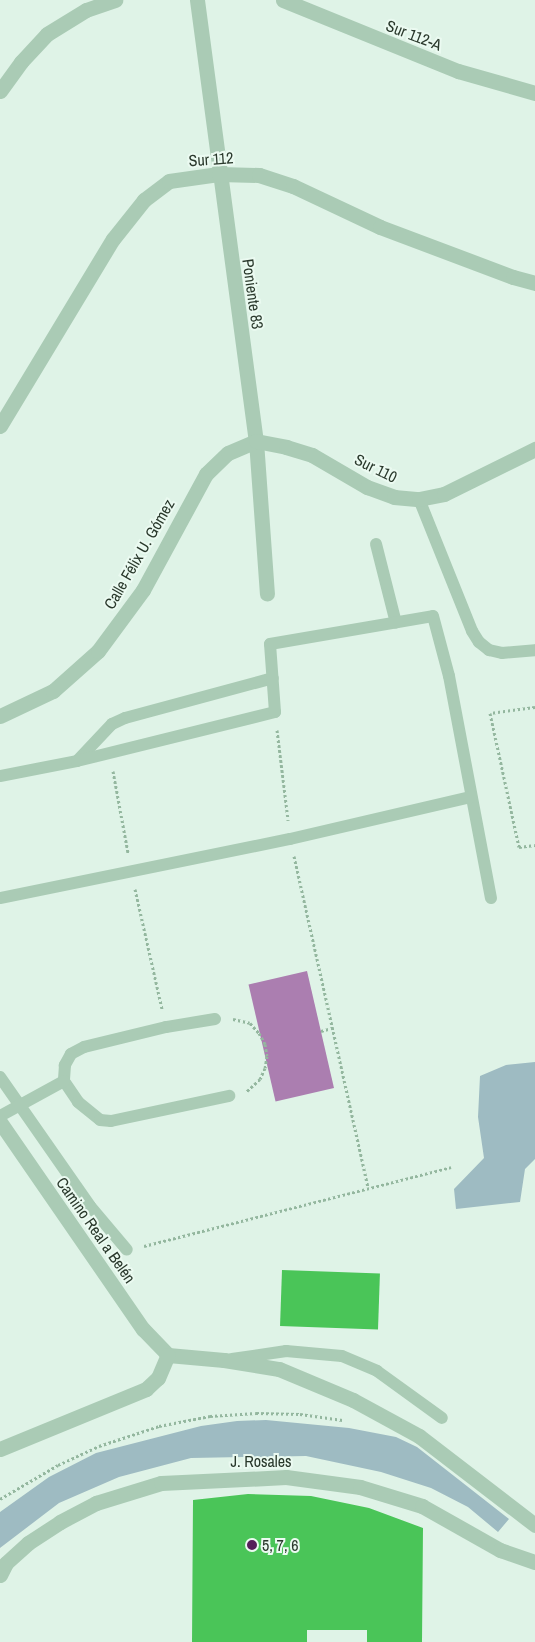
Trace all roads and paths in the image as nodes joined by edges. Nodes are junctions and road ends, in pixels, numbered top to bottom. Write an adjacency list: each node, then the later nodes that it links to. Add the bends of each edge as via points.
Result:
1 (115, 0): 4 (street, via 86,10 47,34 20,62)
2 (197, 0): 6 (street, Poniente 83)
3 (283, 0): 5 (street, Sur 112-A, via 458,71)
4 (0, 91)
5 (535, 93)
6 (219, 174): 7 (street, Sur 112, via 258,175 292,186 380,227); 8 (street, Sur 112, via 169,181 144,200 113,238); 9 (street, Poniente 83)
7 (535, 283)
8 (0, 426)
9 (256, 441): 11 (street, Sur 110, via 312,455 367,487 394,497); 13 (street, Poniente 83); 19 (street, Calle Félix U. Gómez, via 228,453 206,474 143,590 98,651 53,691)
10 (535, 449): 11 (street, Sur 110, via 444,494)
11 (418, 500): 15 (lane, via 472,631 480,642 489,650 502,653)
12 (376, 544): 14 (lane)
13 (267, 594)
14 (396, 622): 16 (lane, via 270,644); 23 (lane, via 434,616 450,676)
15 (535, 650)
16 (273, 678): 18 (lane); 21 (lane, via 125,718 112,724)
17 (535, 707): 25 (path, via 490,713 519,847)
18 (275, 712): 20 (lane); 24 (path)
19 (0, 716)
20 (110, 753): 21 (lane); 26 (path)
21 (77, 761): 22 (lane)
22 (0, 776)
23 (470, 797): 24 (lane); 28 (lane)
24 (290, 839): 26 (lane); 31 (path)
25 (535, 845)
26 (130, 870): 27 (lane); 30 (path)
27 (0, 898)
28 (491, 898)
29 (215, 1020): 30 (lane); 35 (path, via 238,1018 250,1023 260,1033 268,1056 260,1079 252,1088)
30 (166, 1027): 34 (lane, via 78,1050 71,1054 65,1065)
31 (332, 1028): 32 (path); 40 (path)
32 (321, 1031)
33 (0, 1077): 36 (lane)
34 (64, 1081): 35 (lane, via 78,1102 100,1120 111,1121); 36 (lane)
35 (229, 1096)
36 (20, 1104): 37 (lane); 41 (lane, via 90,1206)
37 (0, 1116)
38 (0, 1122): 42 (street, Camino Real a Belén, via 143,1329)
39 (451, 1167): 40 (path)
40 (368, 1187): 41 (path)
41 (127, 1250)
42 (168, 1355): 43 (street); 46 (street, via 158,1378 146,1389)
43 (224, 1360): 44 (lane, via 286,1351 342,1356 378,1371); 48 (street, via 279,1369 353,1400 419,1436)
44 (442, 1418)
45 (351, 1421): 47 (path, via 300,1414 256,1413 210,1416 159,1426 58,1464)
46 (0, 1450)
47 (0, 1499)
48 (535, 1525)
49 (535, 1562): 50 (street, J. Rosales, via 500,1550 422,1506 360,1487 286,1477 161,1483 96,1504 28,1543 6,1563)
50 (0, 1575)

